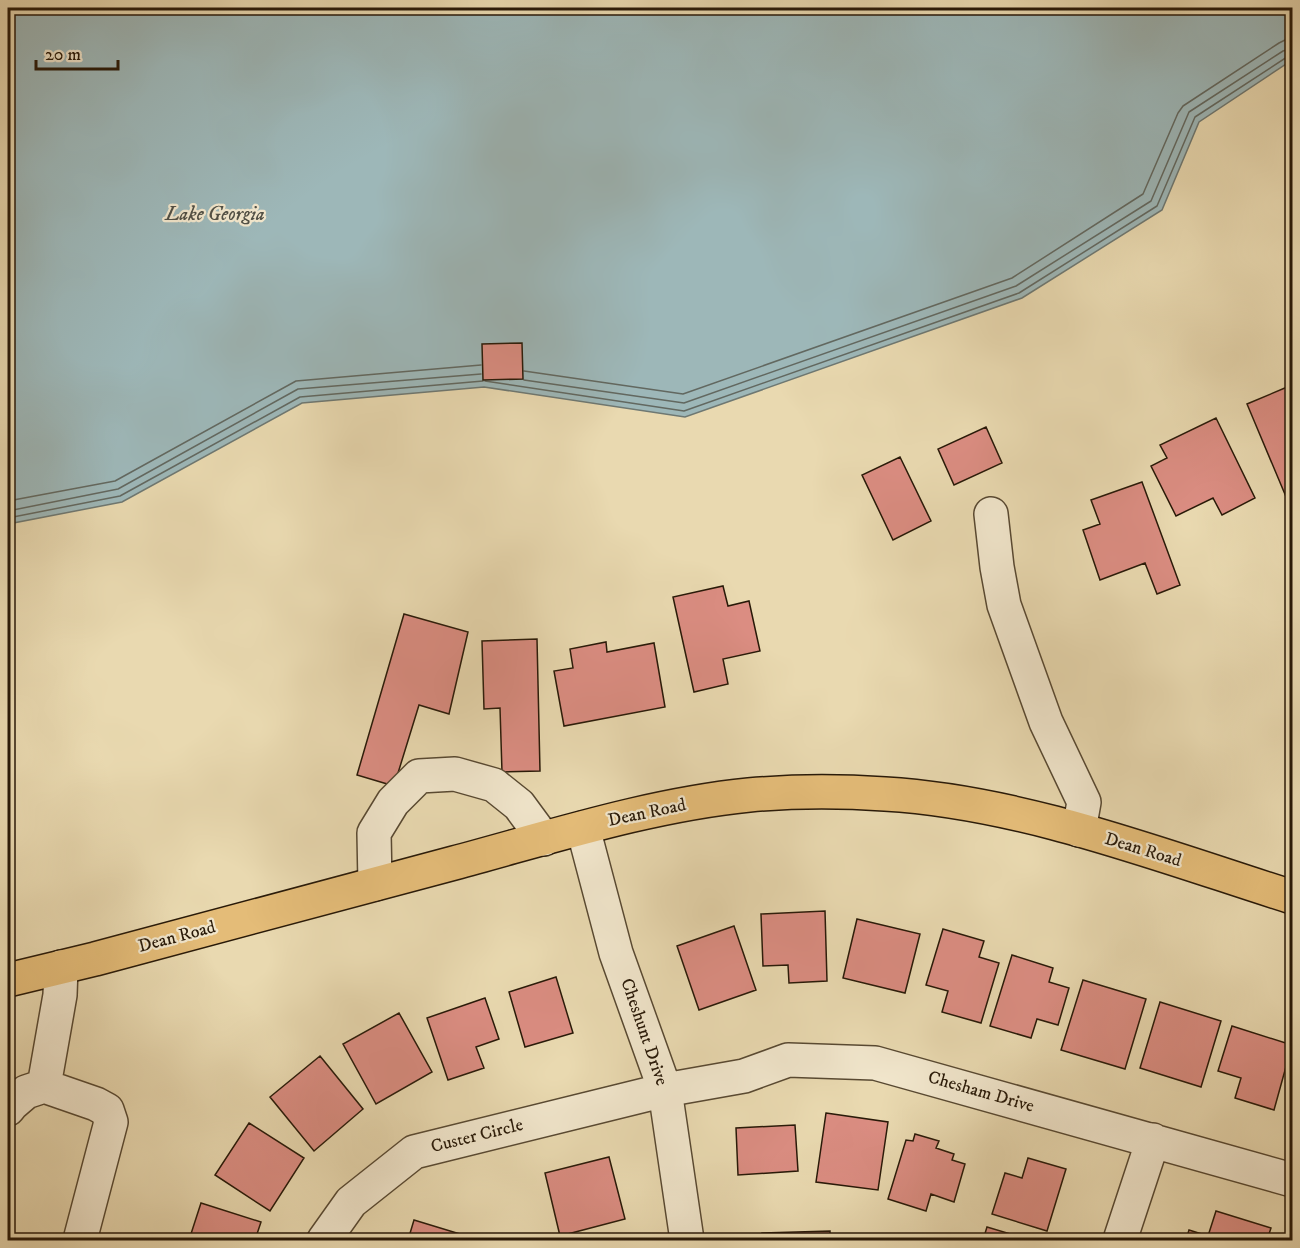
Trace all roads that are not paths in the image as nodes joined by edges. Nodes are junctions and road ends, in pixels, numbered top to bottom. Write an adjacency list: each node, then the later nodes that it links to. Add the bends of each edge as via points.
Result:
1 (991, 514): 3 (street, via 1004,605 1046,722 1084,802)
2 (583, 828): 3 (main road, Dean Road, via 716,800 805,792 928,798); 4 (main road, Dean Road); 10 (street, Cheshunt Drive, via 616,953)
3 (1079, 830): 6 (main road, Dean Road)
4 (544, 839): 5 (main road, Dean Road); 5 (street, via 519,805 494,785 455,774 419,776 393,802 374,833)
5 (375, 884): 7 (main road, Dean Road)
6 (1293, 897)
7 (61, 967): 8 (main road, Dean Road); 9 (street)
8 (8, 980)
9 (44, 1086): 11 (street, via 26,1092); 14 (street, via 96,1104 107,1110 111,1122)
10 (664, 1090): 12 (street, Chesham Drive, via 744,1076 788,1060 875,1063); 15 (street, Custer Circle, via 414,1152 351,1202); 16 (street, Cheshunt Drive)
11 (8, 1109)
12 (1153, 1140): 13 (street, Chesham Drive); 17 (street)
13 (1293, 1180)
14 (80, 1240)
15 (324, 1240)
16 (687, 1240)
17 (1120, 1240)

